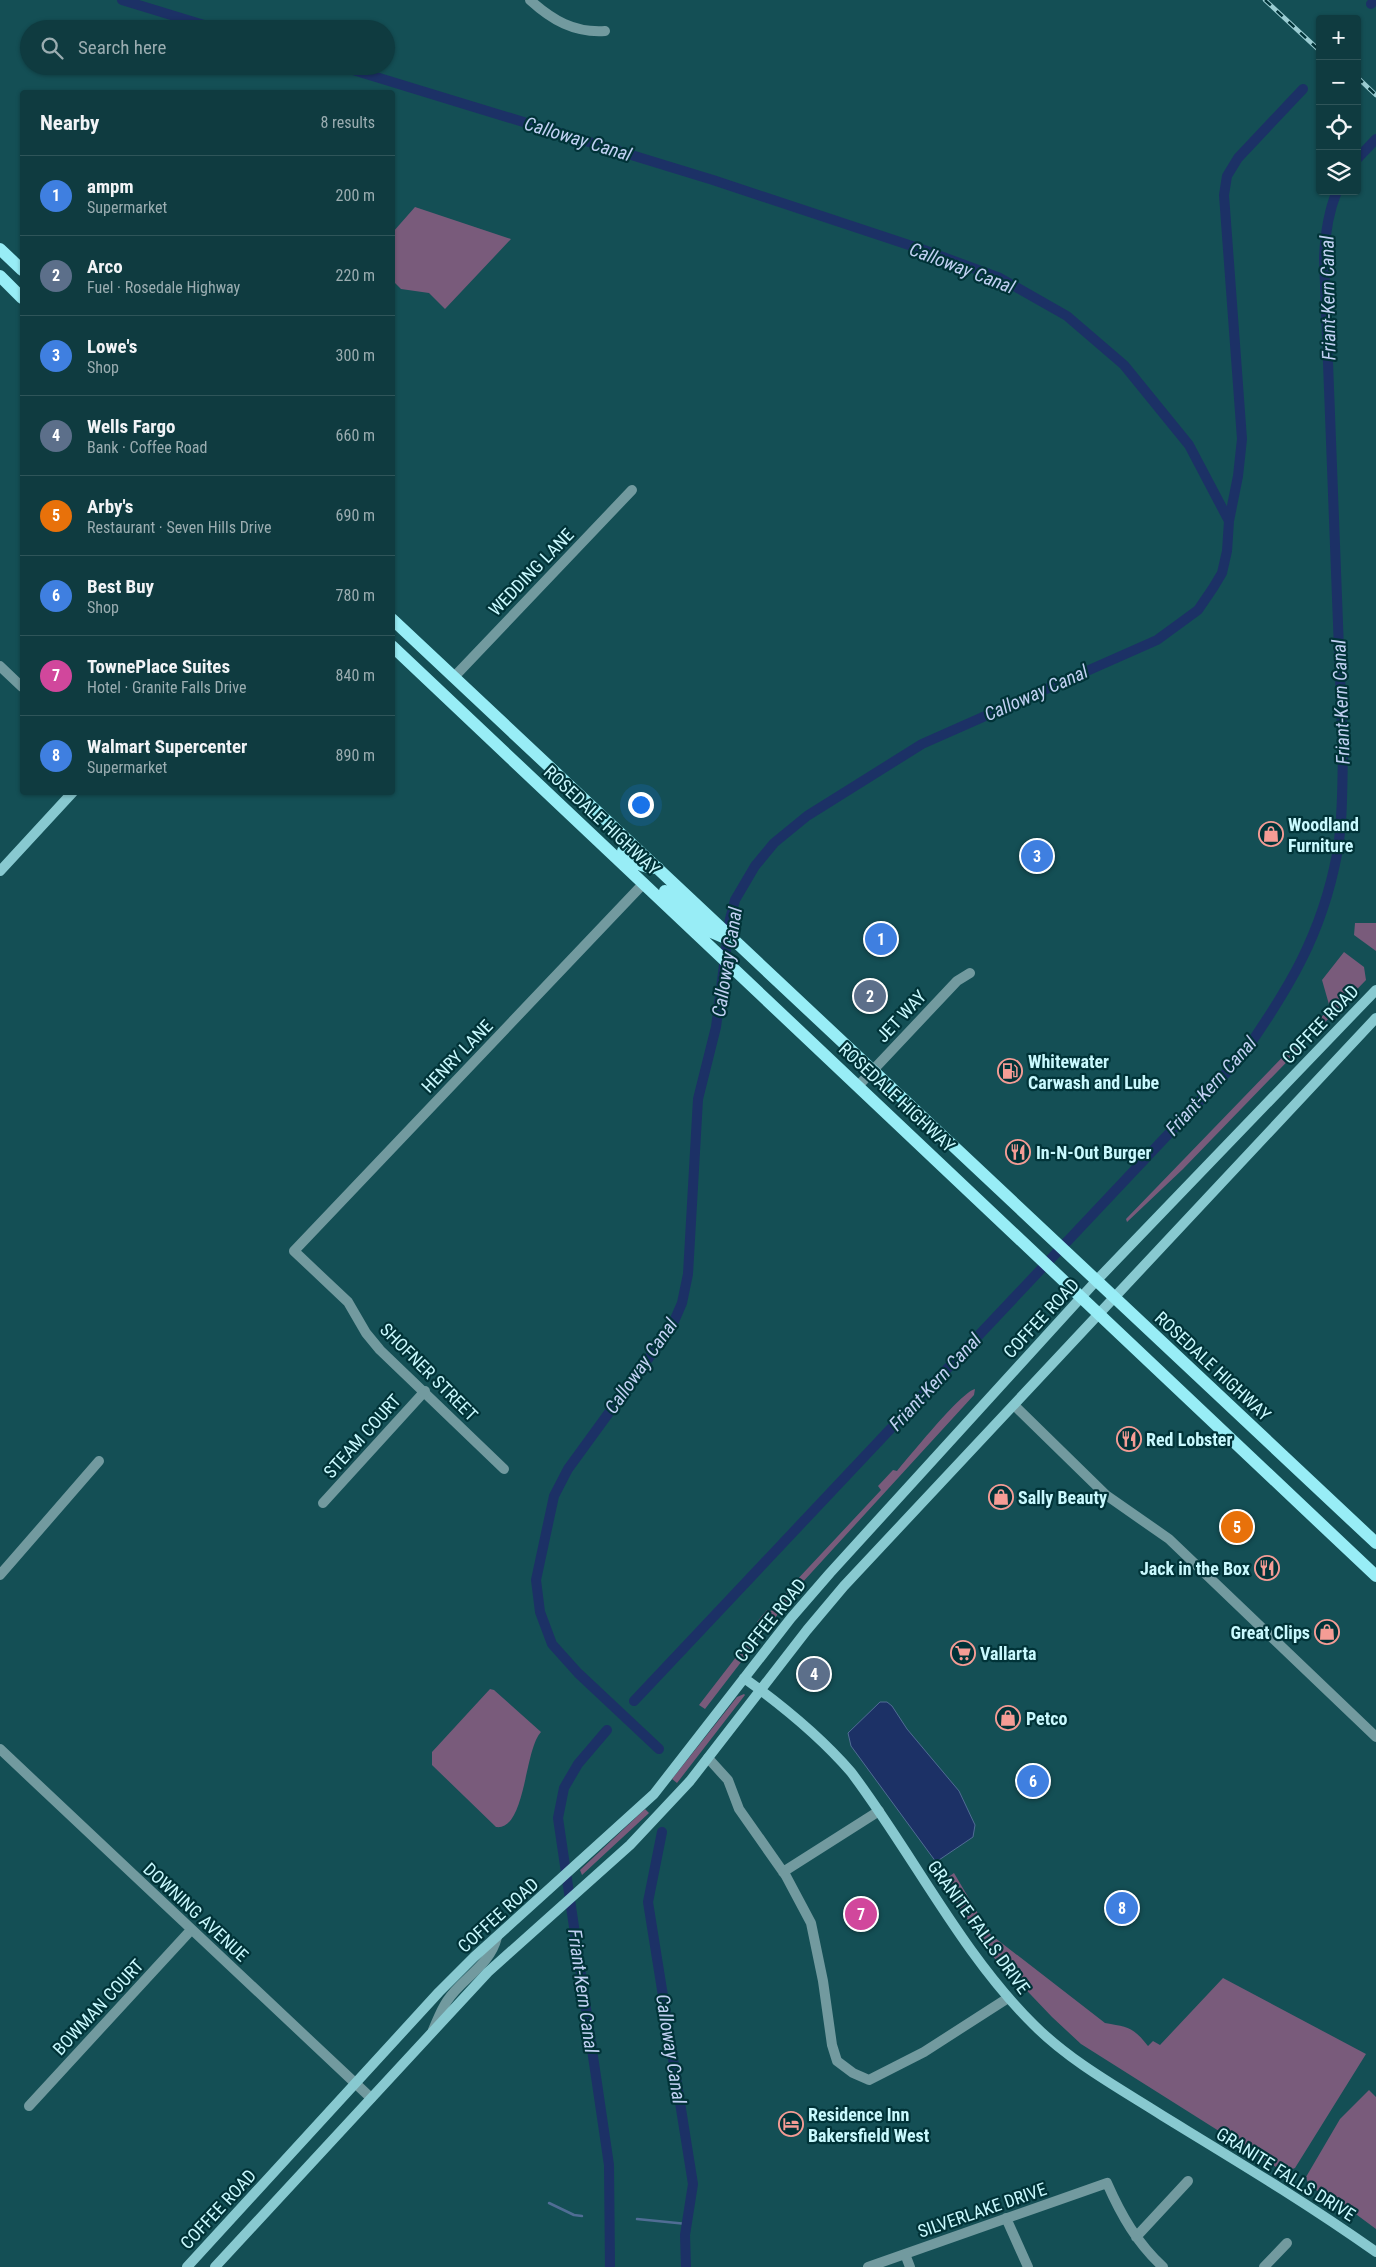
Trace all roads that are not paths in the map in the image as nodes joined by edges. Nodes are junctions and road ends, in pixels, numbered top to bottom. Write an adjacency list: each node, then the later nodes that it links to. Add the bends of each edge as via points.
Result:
1 (530, 0): 2 (street, via 547,15 571,28)
2 (605, 31)
3 (0, 249): 4 (main road)
4 (5, 256): 5 (main road)
5 (20, 268)
6 (0, 276): 7 (main road)
7 (20, 296)
8 (632, 490): 12 (street, WEDDING LANE)
9 (395, 622): 12 (main road, ROSEDALE HIGHWAY)
10 (395, 649): 15 (main road, ROSEDALE HIGHWAY)
11 (0, 666): 13 (street)
12 (454, 677): 16 (main road, ROSEDALE HIGHWAY)
13 (20, 685)
14 (70, 795): 17 (main road)
15 (560, 804): 16 (main road, via 579,811 639,865); 18 (main road, ROSEDALE HIGHWAY)
16 (658, 868): 20 (main road, ROSEDALE HIGHWAY)
17 (0, 870)
18 (644, 883): 19 (main road, ROSEDALE HIGHWAY); 26 (street, HENRY LANE)
19 (707, 936): 20 (main road); 25 (main road, ROSEDALE HIGHWAY, via 734,968)
20 (742, 948): 24 (main road, ROSEDALE HIGHWAY)
21 (970, 973): 24 (street, JET WAY, via 957,981)
22 (1376, 990): 27 (main road, COFFEE ROAD)
23 (1376, 1018): 29 (main road, COFFEE ROAD)
24 (874, 1070): 25 (street, JET WAY); 27 (main road, ROSEDALE HIGHWAY)
25 (859, 1085): 28 (main road, ROSEDALE HIGHWAY)
26 (294, 1251): 31 (street, SHOFNER STREET, via 348,1302 374,1344)
27 (1096, 1281): 28 (main road, COFFEE ROAD); 29 (main road, ROSEDALE HIGHWAY)
28 (1082, 1298): 30 (main road, ROSEDALE HIGHWAY); 39 (main road, COFFEE ROAD, via 830,1573)
29 (1115, 1298): 30 (main road, COFFEE ROAD); 36 (main road, ROSEDALE HIGHWAY)
30 (1098, 1315): 32 (main road, COFFEE ROAD); 38 (main road, ROSEDALE HIGHWAY)
31 (425, 1391): 34 (street, SHOFNER STREET); 35 (street, STEAM COURT)
32 (1015, 1406): 40 (main road, COFFEE ROAD, via 844,1586); 41 (street, via 1106,1495 1169,1539)
33 (99, 1460): 37 (street)
34 (504, 1469)
35 (323, 1503)
36 (1376, 1543)
37 (0, 1575)
38 (1376, 1576)
39 (744, 1678): 40 (main road, GRANITE FALLS DRIVE); 47 (main road, COFFEE ROAD, via 654,1794)
40 (761, 1690): 43 (main road, COFFEE ROAD); 44 (main road, GRANITE FALLS DRIVE, via 829,1747)
41 (1376, 1737)
42 (0, 1749): 46 (street, DOWNING AVENUE)
43 (708, 1758): 45 (street, via 728,1780 739,1809); 49 (main road, COFFEE ROAD, via 630,1845 488,1972)
44 (879, 1811): 45 (street); 48 (main road, GRANITE FALLS DRIVE)
45 (783, 1872): 48 (street, via 811,1923 837,2061 853,2073 869,2080 885,2073)
46 (191, 1930): 50 (street, DOWNING AVENUE); 52 (street, BOWMAN COURT)
47 (497, 1937): 49 (street, via 488,1959 447,2001); 50 (main road, COFFEE ROAD, via 439,1992)
48 (1008, 1998): 57 (main road, GRANITE FALLS DRIVE, via 1036,2027 1080,2063 1301,2201)
49 (432, 2031): 51 (main road, COFFEE ROAD)
50 (356, 2084): 51 (street, DOWNING AVENUE); 59 (main road, COFFEE ROAD)
51 (371, 2098): 60 (main road, COFFEE ROAD)
52 (29, 2106)
53 (1188, 2181): 55 (street)
54 (1006, 2218): 55 (street, SILVERLAKE DRIVE, via 1107,2183); 58 (street, SILVERLAKE DRIVE); 63 (street)
55 (1136, 2237): 64 (street)
56 (1287, 2242): 65 (street)
57 (1376, 2252)
58 (905, 2254): 61 (street, SILVERLAKE DRIVE); 62 (street)
59 (187, 2267)
60 (215, 2267)
61 (868, 2267)
62 (910, 2267)
63 (1028, 2267)
64 (1163, 2267)
65 (1264, 2267)

